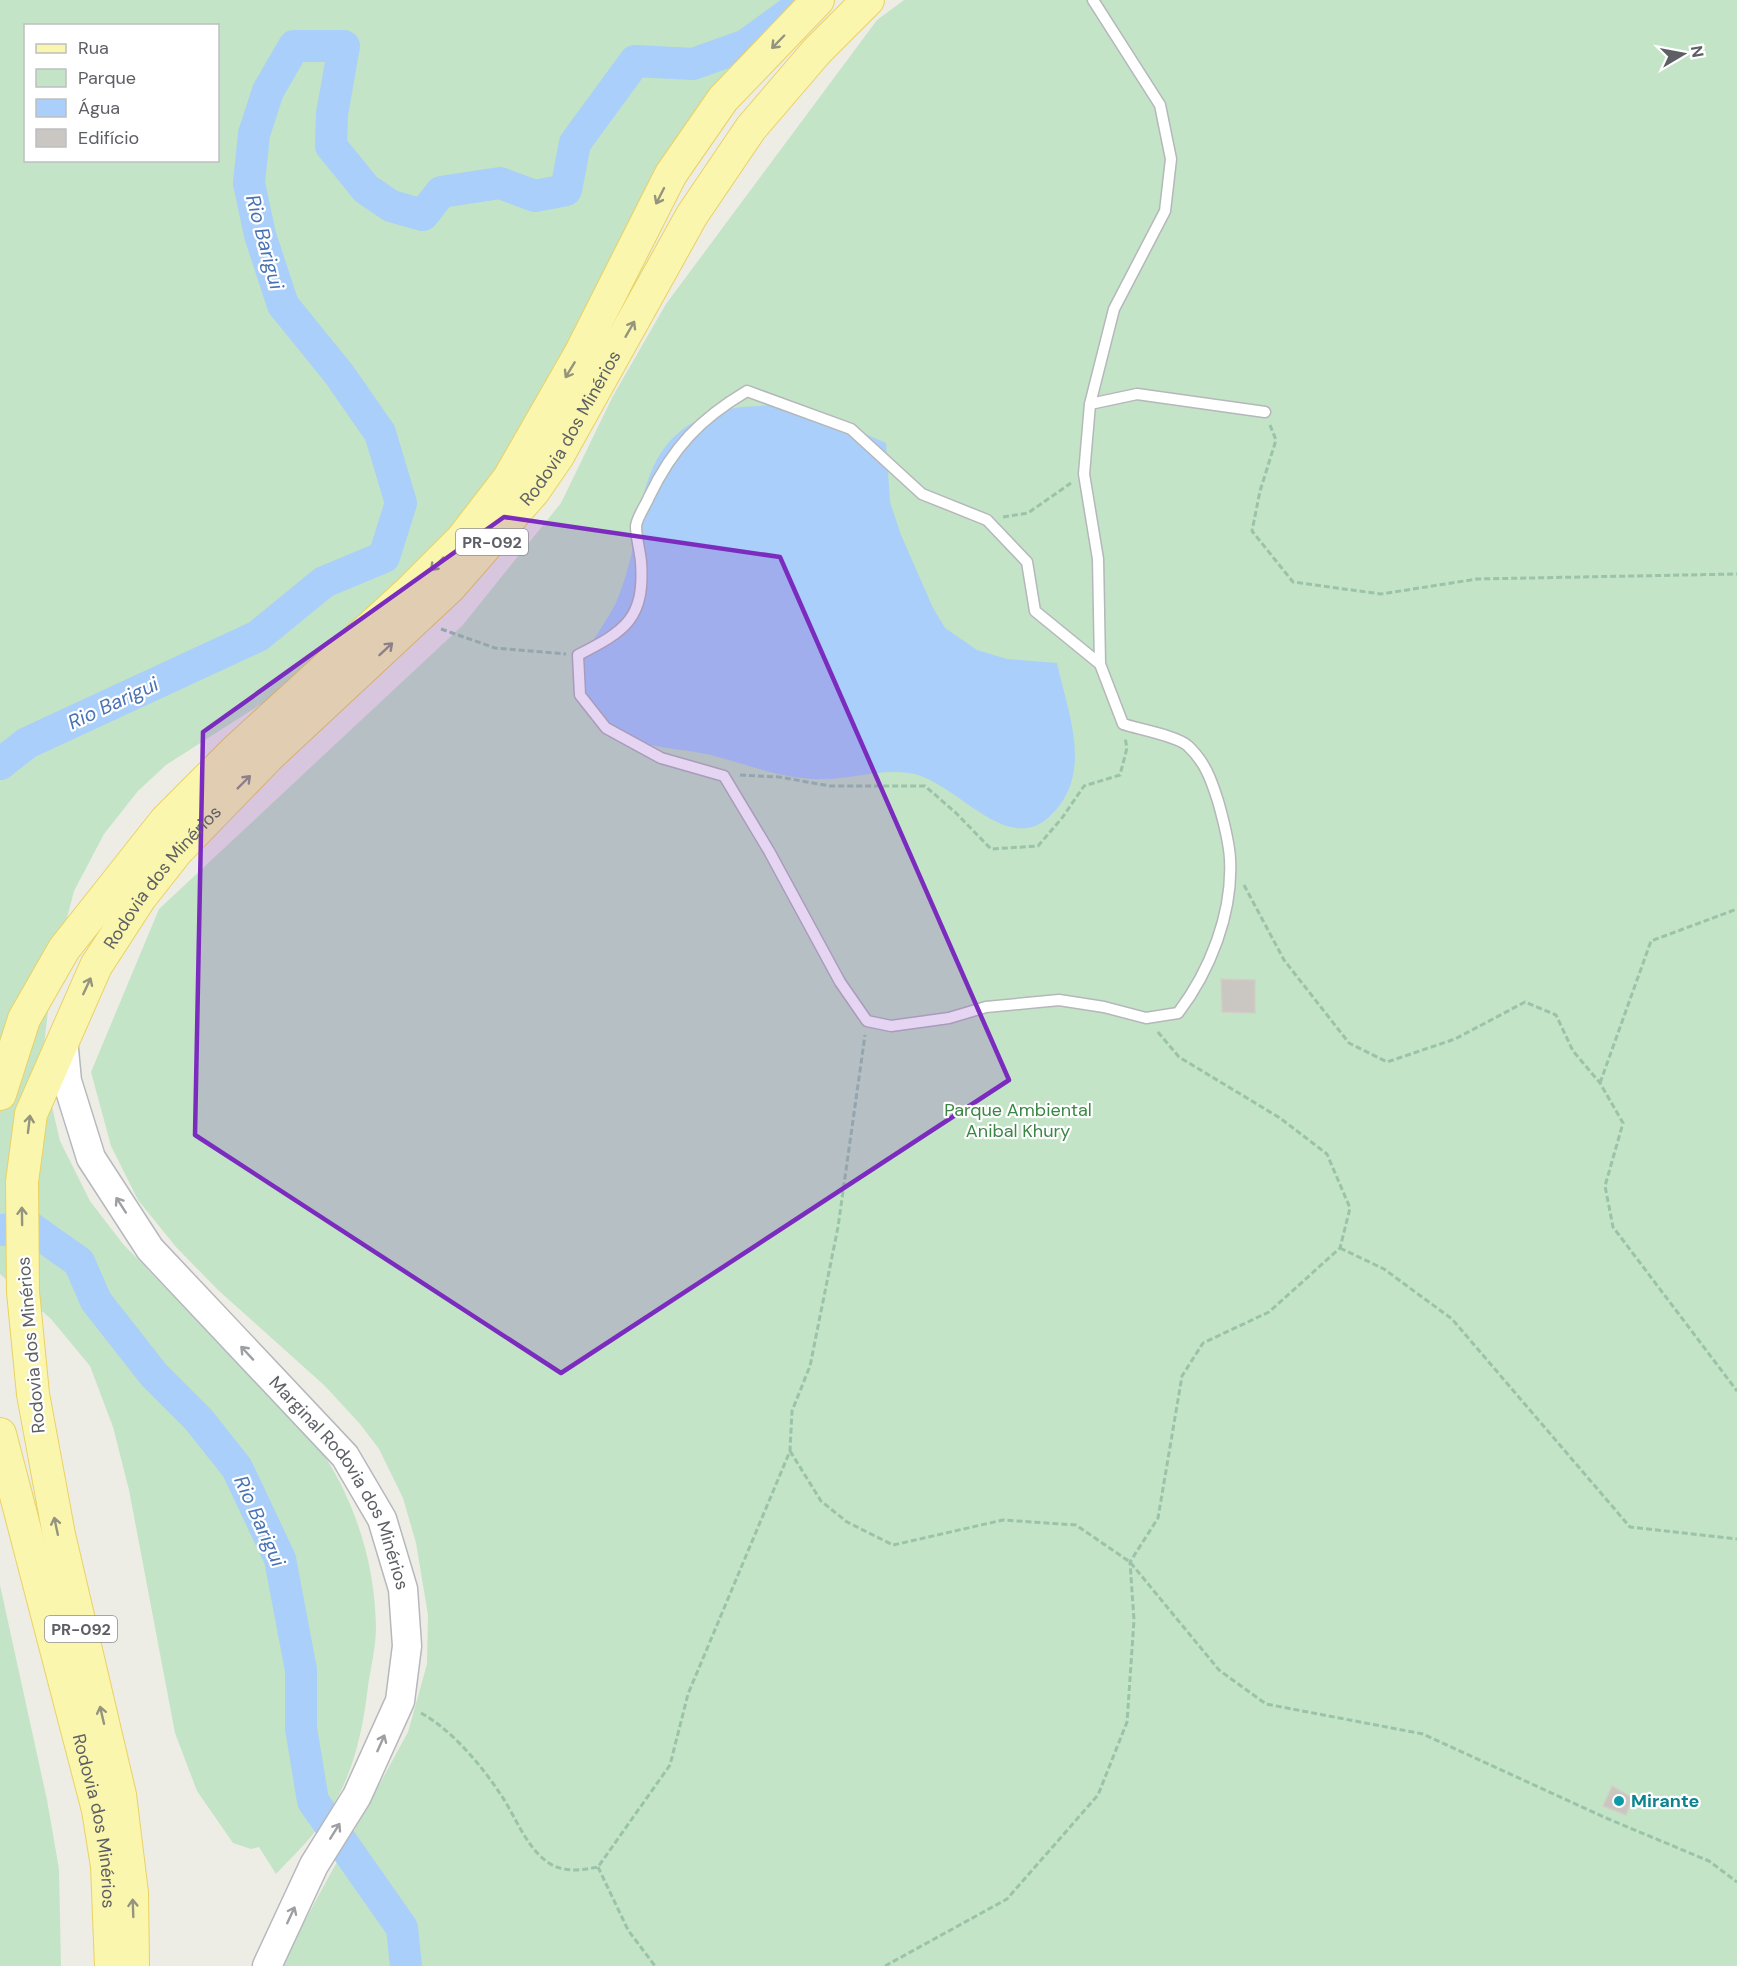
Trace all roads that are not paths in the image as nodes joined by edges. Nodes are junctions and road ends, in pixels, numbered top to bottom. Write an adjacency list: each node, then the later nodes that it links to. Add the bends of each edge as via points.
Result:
1 (818, 0): 8 (main road, Rodovia dos Minérios / PR-092, one-way to 8, via 723,99 671,174 580,354 509,478 462,539 410,591 166,819 64,949 24,1019)
2 (868, 0): 7 (main road, Rodovia dos Minérios / PR-092, one-way to 2, via 96,966 140,898 177,851 269,756 417,620 491,543 534,491 558,456 692,215 729,160 780,92)
3 (1093, 0): 4 (lane, via 1160,105 1171,159 1165,211 1114,309)
4 (1090, 404): 5 (lane, via 1137,393); 6 (lane, via 1084,474 1098,559)
5 (1265, 412)
6 (1100, 664): 6 (lane, via 1123,724 1186,743 1208,769 1230,860 1226,904 1216,944 1199,986 1178,1013 1146,1018 1059,1000 986,1007 950,1018 891,1026 867,1021 840,982 724,776 661,758 606,728 580,694 578,656 634,617 643,587 636,525 661,472 682,441 715,410 747,391 851,429 922,494 987,520 1027,562 1035,611)
7 (63, 1039): 11 (main road, Rodovia dos Minérios / PR-092, one-way to 7, via 132,1893 120,1795 49,1490 33,1394 23,1292 22,1182 31,1114); 12 (main road, Marginal Rodovia dos Minérios, one-way to 7, via 314,1865 357,1796 400,1701 407,1646 403,1589 382,1520 345,1456 150,1250 91,1158 67,1081)
8 (0, 1094)
9 (0, 1434): 10 (main road, Rodovia dos Minérios / PR-092, via 98,1810 107,1866)
10 (111, 1966)
11 (133, 1966)
12 (267, 1966)

